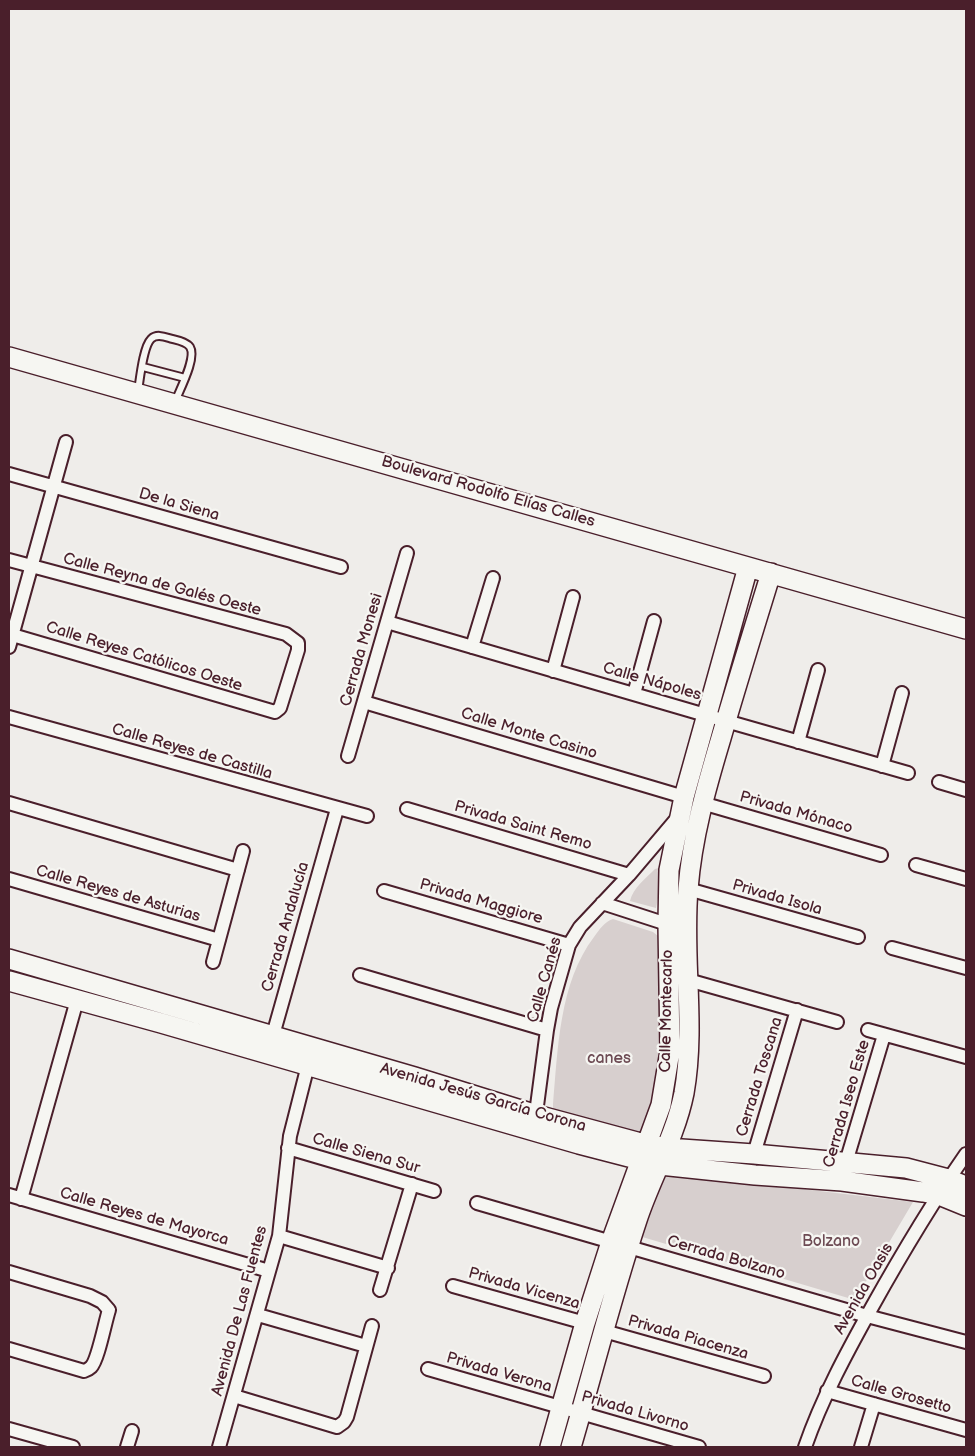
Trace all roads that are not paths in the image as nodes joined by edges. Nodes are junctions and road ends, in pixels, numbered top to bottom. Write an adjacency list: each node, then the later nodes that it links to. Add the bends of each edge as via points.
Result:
1 (9, 357): 4 (street, Boulevard Rodolfo Elías Calles)
2 (143, 367): 3 (lane); 3 (lane, via 146,345 151,338 162,336 190,347 192,355); 4 (lane)
3 (185, 378): 5 (lane)
4 (137, 393): 5 (street, Boulevard Rodolfo Elías Calles)
5 (174, 403): 13 (street, Boulevard Rodolfo Elías Calles)
6 (66, 442): 8 (street)
7 (9, 474): 8 (street, De la Siena)
8 (54, 487): 11 (street); 12 (street, De la Siena)
9 (407, 553): 18 (street, Cerrada Monesi)
10 (9, 560): 11 (street, Calle Reyna de Galés Oeste)
11 (32, 567): 20 (street); 27 (street, Calle Reyna de Galés Oeste, via 286,634 298,643 298,650 280,708)
12 (341, 567)
13 (748, 567): 14 (street, Boulevard Rodolfo Elías Calles); 28 (street, Calle Montecarlo)
14 (771, 573): 19 (street, Boulevard Rodolfo Elías Calles); 30 (street, Calle Montecarlo)
15 (492, 578): 21 (street)
16 (574, 597): 23 (street)
17 (654, 621): 25 (street)
18 (387, 622): 21 (street, Calle Nápoles); 26 (street, Cerrada Monesi)
19 (966, 629)
20 (10, 639): 27 (street, Calle Reyes Católicos Oeste)
21 (472, 647): 23 (street, Calle Nápoles)
22 (818, 670): 31 (street)
23 (553, 671): 25 (street, Calle Nápoles)
24 (902, 693): 33 (street)
25 (634, 694): 28 (street, Calle Nápoles)
26 (364, 702): 32 (street, Cerrada Monesi); 37 (street, Calle Monte Casino)
27 (270, 712)
28 (706, 715): 30 (street, Calle Nápoles); 37 (street, Calle Montecarlo)
29 (9, 717): 40 (street, Calle Reyes de Castilla)
30 (726, 722): 31 (street, Calle Nápoles); 39 (street, Calle Montecarlo)
31 (798, 742): 33 (street, Calle Nápoles)
32 (348, 756)
33 (882, 766): 34 (street, Calle Nápoles)
34 (908, 773)
35 (939, 782): 36 (street)
36 (965, 786)
37 (684, 797): 43 (street, Calle Montecarlo)
38 (9, 803): 47 (street)
39 (702, 803): 45 (street, Privada Mónaco); 51 (street, Calle Montecarlo)
40 (337, 809): 42 (street, Calle Reyes de Castilla); 72 (street, Cerrada Andalucía)
41 (407, 809): 48 (street, Privada Saint Remo)
42 (367, 816)
43 (679, 816): 48 (street, Calle Canés); 54 (street, Calle Montecarlo, via 670,870)
44 (243, 851): 47 (street)
45 (881, 855)
46 (916, 865): 50 (street)
47 (238, 870): 57 (street)
48 (630, 875): 53 (street, Calle Canés)
49 (9, 878): 57 (street, Calle Reyes de Asturias)
50 (966, 879)
51 (688, 889): 55 (street, Calle Montecarlo); 56 (street, Privada Isola)
52 (384, 891): 58 (street, Privada Maggiore)
53 (602, 902): 54 (street); 58 (street, Calle Canés, via 580,926)
54 (668, 924): 55 (street); 77 (street, Calle Montecarlo, via 670,1051 661,1105)
55 (687, 929): 64 (street, Calle Montecarlo)
56 (858, 937)
57 (219, 940): 61 (street)
58 (569, 945): 69 (street, Calle Canés)
59 (892, 948): 62 (street)
60 (9, 959): 72 (street, Avenida Jesús García Corona)
61 (213, 962)
62 (966, 968)
63 (360, 975): 69 (street)
64 (688, 980): 67 (street, Cerrada Toscana); 80 (street, Calle Montecarlo, via 690,1024 686,1078)
65 (9, 981): 66 (street, Avenida Jesús García Corona)
66 (77, 1000): 72 (street, Avenida Jesús García Corona); 87 (street)
67 (797, 1010): 68 (street, Cerrada Toscana); 78 (street, Cerrada Toscana)
68 (837, 1022)
69 (547, 1030): 75 (street, Calle Canés)
70 (868, 1030): 71 (street, Cerrada Iseo Este)
71 (884, 1035): 73 (street, Cerrada Iseo Este); 81 (street, Cerrada Iseo Este)
72 (270, 1044): 74 (street, Avenida Jesús García Corona); 75 (street, Avenida Jesús García Corona)
73 (966, 1057)
74 (308, 1065): 75 (street, Avenida Jesús García Corona); 76 (street, Avenida De Las Fuentes)
75 (535, 1123): 77 (street, Avenida Jesús García Corona)
76 (288, 1148): 83 (street, Calle Siena Sur); 90 (street, Avenida De Las Fuentes)
77 (644, 1152): 80 (street, Avenida Jesús García Corona); 91 (street, Calle Montecarlo)
78 (754, 1154): 80 (street, Avenida Jesús García Corona); 81 (street, Avenida Jesús García Corona)
79 (966, 1154): 82 (street, Avenida Oasis)
80 (664, 1156): 81 (street, Avenida Jesús García Corona, via 755,1175); 91 (street, Calle Montecarlo)
81 (844, 1172): 82 (street, Avenida Jesús García Corona, via 906,1168); 86 (street, Avenida Jesús García Corona)
82 (948, 1179): 84 (street, Avenida Jesús García Corona); 86 (street, Avenida Oasis)
83 (412, 1184): 85 (street, Calle Siena Sur); 92 (street)
84 (966, 1186)
85 (434, 1191)
86 (939, 1195): 89 (street, Avenida Jesús García Corona); 98 (street, Avenida Oasis)
87 (15, 1197): 93 (street, Calle Reyes de Mayorca)
88 (478, 1203): 91 (street, Cerrada Bolzano)
89 (966, 1206)
90 (278, 1236): 92 (street); 93 (street, Avenida De Las Fuentes)
91 (620, 1244): 98 (street, Cerrada Bolzano); 99 (street, Calle Montecarlo); 101 (street, Calle Montecarlo)
92 (388, 1268): 96 (street)
93 (269, 1270): 97 (street, Avenida De Las Fuentes)
94 (9, 1272): 104 (street, via 90,1296 102,1302 108,1310 96,1358 92,1366 84,1370)
95 (454, 1286): 99 (street, Privada Vicenza)
96 (380, 1290)
97 (258, 1315): 103 (street); 108 (street, Avenida De Las Fuentes)
98 (867, 1316): 102 (street, Cerrada Bolzano); 107 (street, Avenida Oasis)
99 (585, 1323): 110 (street, Calle Montecarlo)
100 (372, 1326): 103 (street)
101 (604, 1331): 106 (street, Privada Piacenza); 111 (street, Calle Montecarlo)
102 (966, 1342)
103 (366, 1346): 108 (street, via 348,1417 338,1427)
104 (9, 1349)
105 (428, 1369): 110 (street, Privada Verona)
106 (764, 1376)
107 (828, 1391): 109 (street, Calle Grosetto); 121 (street, Avenida Oasis)
108 (234, 1396): 117 (street, Avenida De Las Fuentes)
109 (874, 1404): 114 (street, Calle Grosetto); 122 (street)
110 (561, 1408): 111 (street, Privada Livorno); 118 (street, Calle Montecarlo)
111 (581, 1414): 119 (street, Calle Montecarlo); 120 (street, Privada Livorno)
112 (9, 1429): 115 (street)
113 (132, 1430): 116 (street)
114 (966, 1430)
115 (73, 1447)
116 (127, 1447)
117 (219, 1447)
118 (550, 1447)
119 (570, 1447)
120 (700, 1447)
121 (805, 1447)
122 (861, 1447)

